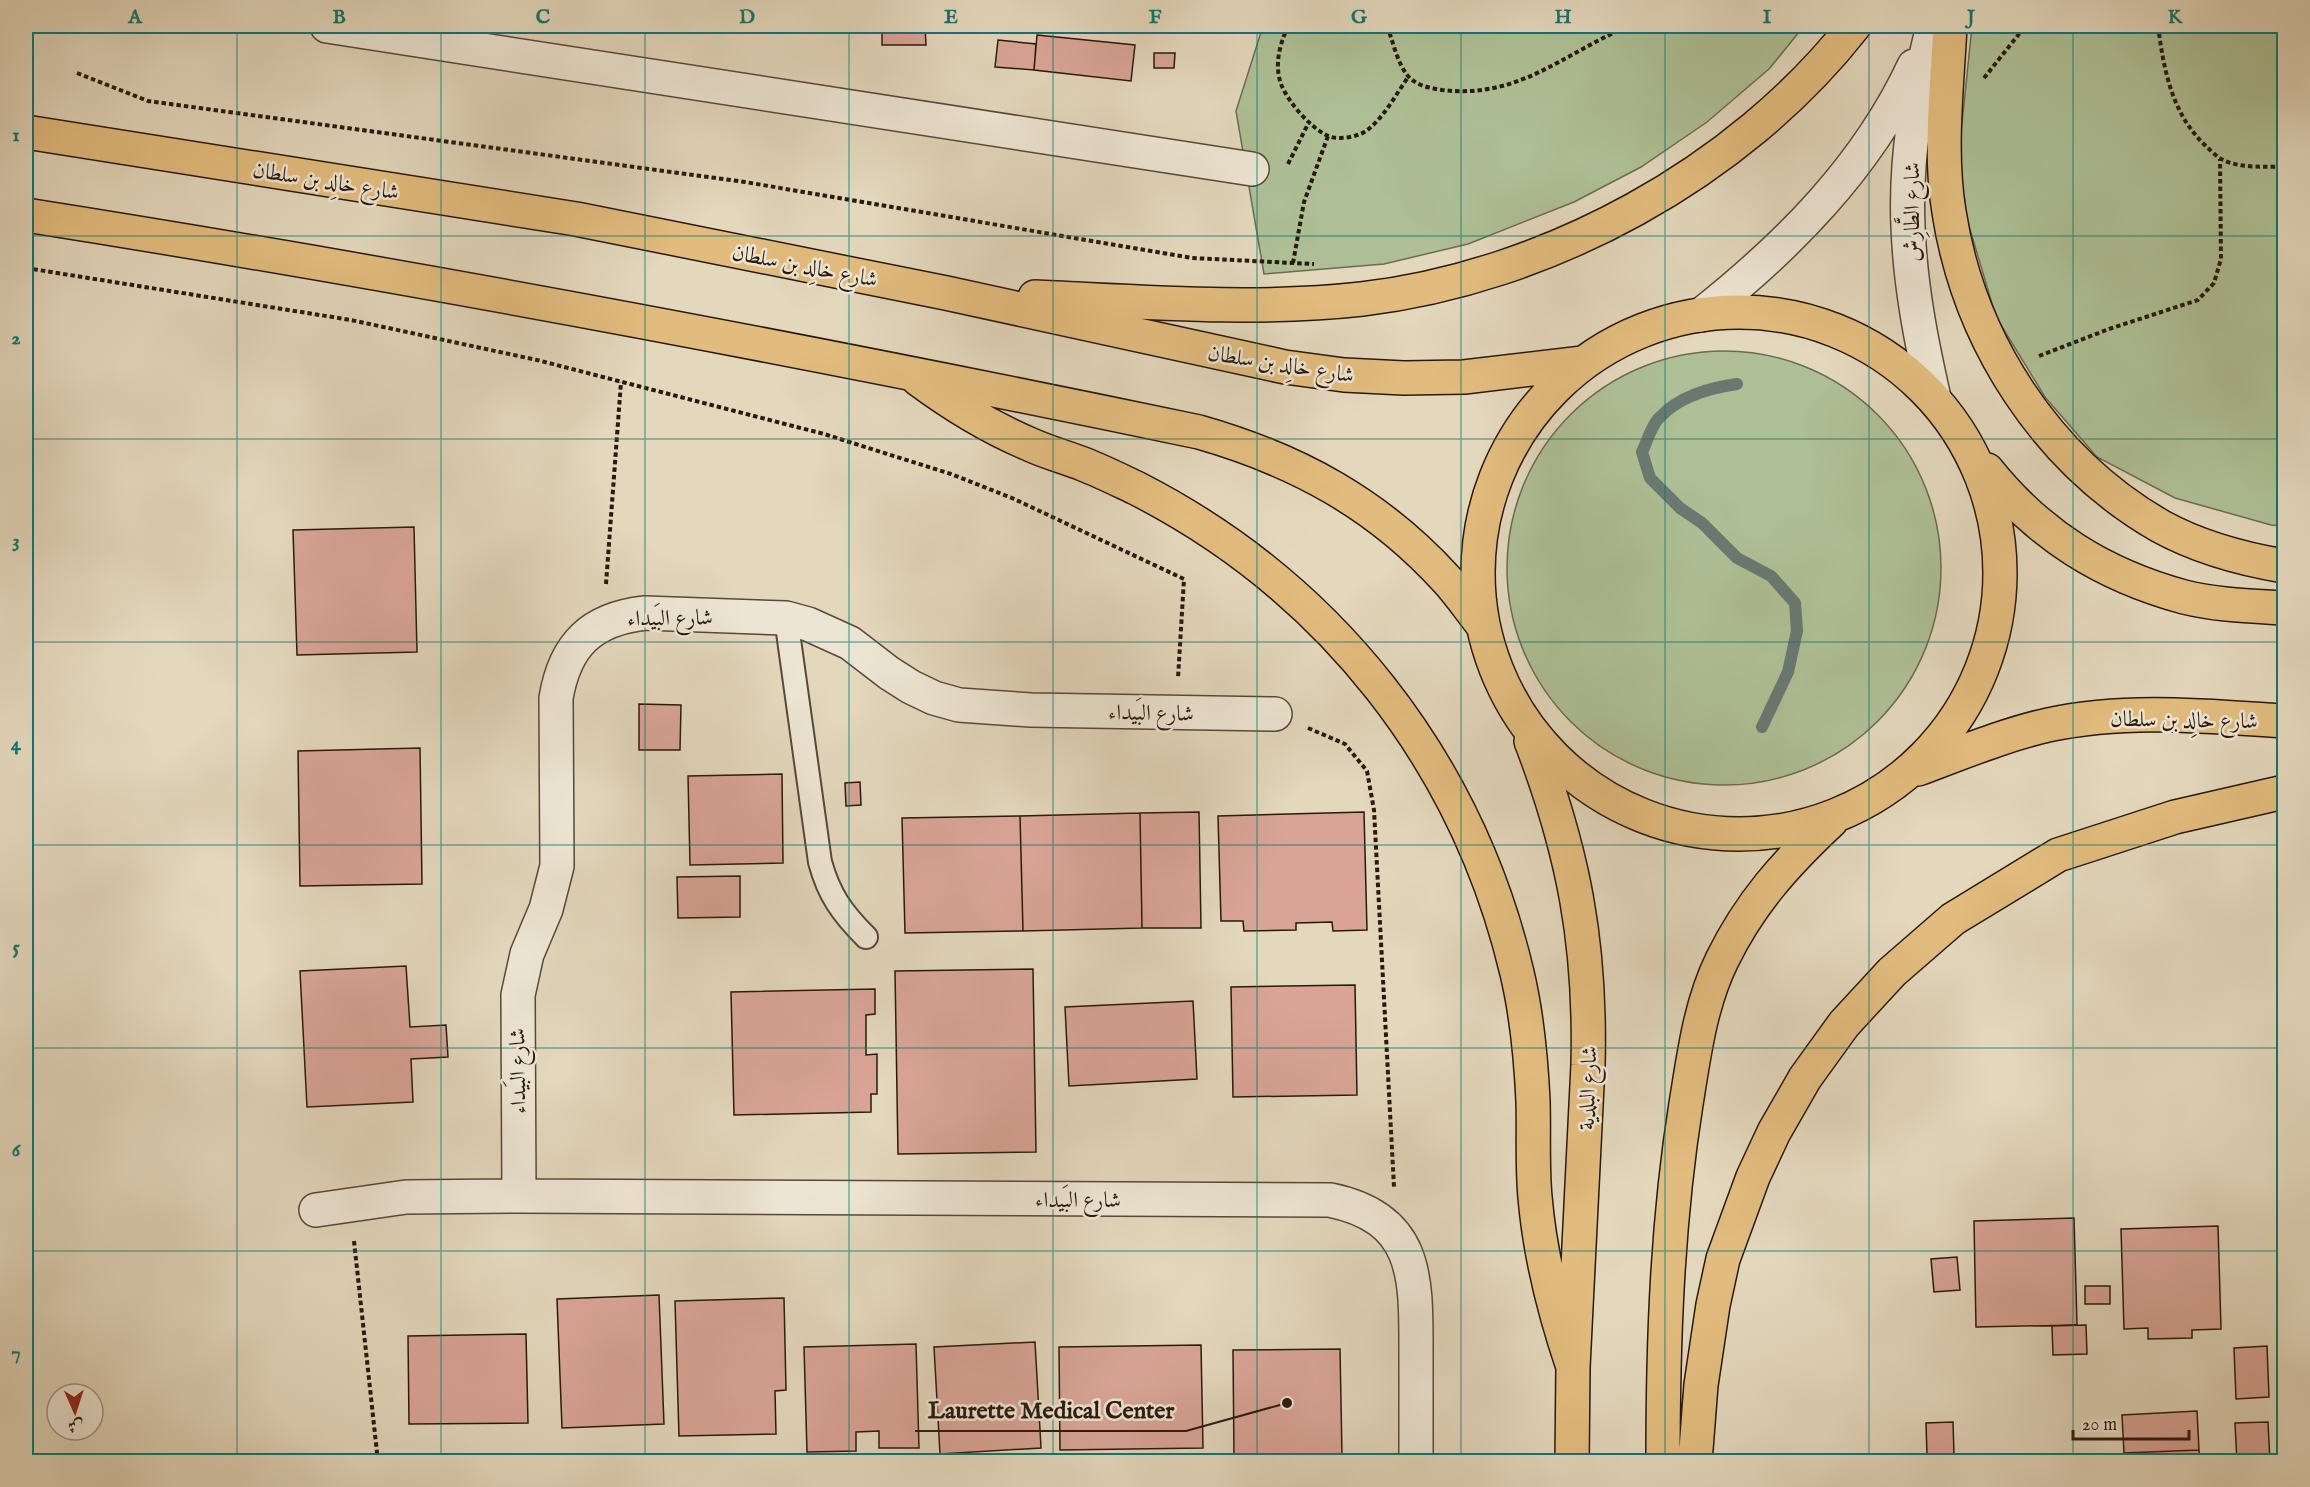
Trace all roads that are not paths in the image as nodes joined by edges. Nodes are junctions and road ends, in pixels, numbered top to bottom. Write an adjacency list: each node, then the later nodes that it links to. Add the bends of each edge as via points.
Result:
1 (327, 26): 5 (street)
2 (1854, 26): 7 (main road, via 1802,84 1757,126 1708,163 1602,226 1488,271 1362,299 1286,303 1147,302)
3 (1939, 26): 8 (street, via 1888,114 1826,199 1745,280); 11 (street, شارع الطَّارِش, via 1913,124 1908,174 1912,283); 13 (main road, via 1946,96 1948,210 1958,259 1974,307 2020,395 2083,469 2161,526 2210,548)
4 (26, 132): 7 (main road, شارع خالِد بن سلطان, via 576,219)
5 (1252, 169)
6 (26, 215): 10 (main road, via 403,278)
7 (946, 293): 9 (main road, شارع خالِد بن سلطان, via 1285,368 1344,375 1464,377)
8 (1701, 315): 9 (main road, via 1659,325 1619,341); 11 (main road, via 1752,312 1803,320 1852,337 1896,364)
9 (1583, 363): 16 (main road, via 1546,396 1517,435 1494,478 1481,526 1476,574)
10 (907, 371): 16 (main road, via 1199,432 1288,463 1341,491 1411,543 1448,580); 26 (main road, via 982,422 1135,488 1237,549 1328,627 1404,719 1461,816 1492,888 1517,975 1527,1030 1540,1242)
11 (1934, 398): 12 (main road)
12 (1974, 454): 14 (main road, via 2006,494 2084,557 2131,579 2185,597); 20 (main road, via 1992,501 2002,550 1999,609 1992,648 1973,694 1946,736)
13 (2284, 566)
14 (2284, 608)
15 (786, 618): 17 (street, شارع البَيداء, via 830,632 911,687 959,705); 23 (lane, via 820,862 827,886); 24 (street, شارع البَيداء, via 624,615 585,637 560,676 556,698 557,866 546,909 527,954 518,995)
16 (1481, 623): 19 (main road, via 1505,692)
17 (1275, 714)
18 (2284, 720): 20 (main road, شارع خالِد بن سلطان, via 2164,714 2106,716 2048,725)
19 (1524, 723): 22 (main road, via 1556,761 1595,792 1640,815 1687,830 1737,835 1787,831); 26 (main road, شارع البلدية, via 1561,827 1581,915 1587,965 1588,1065)
20 (1911, 772): 22 (main road, via 1875,797)
21 (2284, 792): 30 (main road, via 2175,817 2058,855 1953,919 1892,972 1844,1024 1805,1078 1774,1132 1723,1259 1701,1385)
22 (1836, 816): 29 (main road, via 1790,859 1752,907 1722,961 1701,1018 1678,1151 1669,1241)
23 (866, 937)
24 (519, 1196): 25 (street, شارع البَيداء, via 406,1197); 27 (street, شارع البَيداء, via 1330,1200 1350,1204 1385,1224 1410,1264 1416,1295)
25 (316, 1210)
26 (1573, 1366): 28 (main road, شارع البلدية)
27 (1416, 1461)
28 (1572, 1461)
29 (1663, 1461)
30 (1695, 1461)

